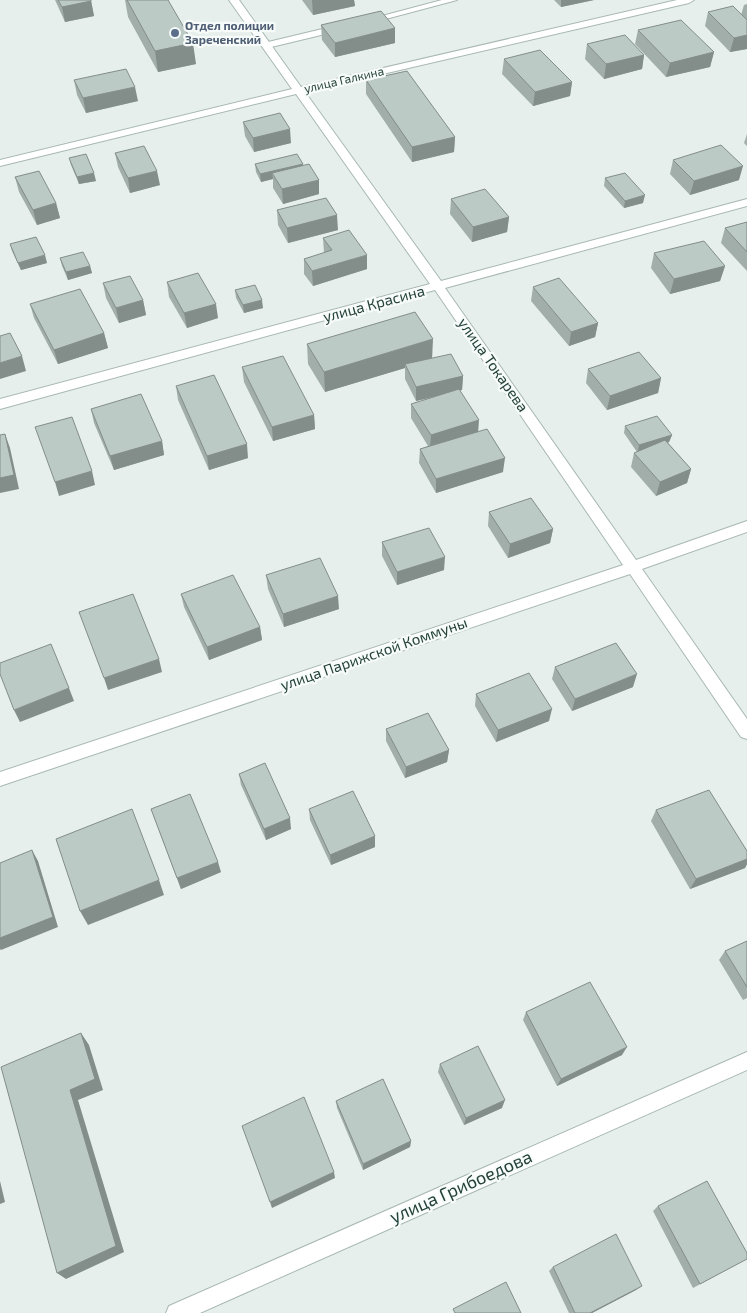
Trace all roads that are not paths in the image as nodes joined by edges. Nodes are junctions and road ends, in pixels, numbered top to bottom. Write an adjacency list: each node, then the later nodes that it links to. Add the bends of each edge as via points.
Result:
1 (234, 0): 4 (street, улица Токарева)
2 (453, 0): 4 (lane)
3 (689, 0): 5 (street, улица Галкина)
4 (267, 45): 5 (street, улица Токарева)
5 (300, 90): 6 (street, улица Галкина); 8 (street, улица Токарева)
6 (0, 163)
7 (747, 202): 8 (street, улица Красина)
8 (438, 286): 9 (street, улица Красина); 11 (street, улица Токарева)
9 (0, 404)
10 (747, 526): 11 (street, улица Парижской Коммуны)
11 (633, 567): 12 (street, улица Токарева); 13 (street, улица Парижской Коммуны)
12 (747, 732)
13 (0, 779)
14 (747, 1062): 15 (street, улица Грибоедова)
15 (176, 1313)

